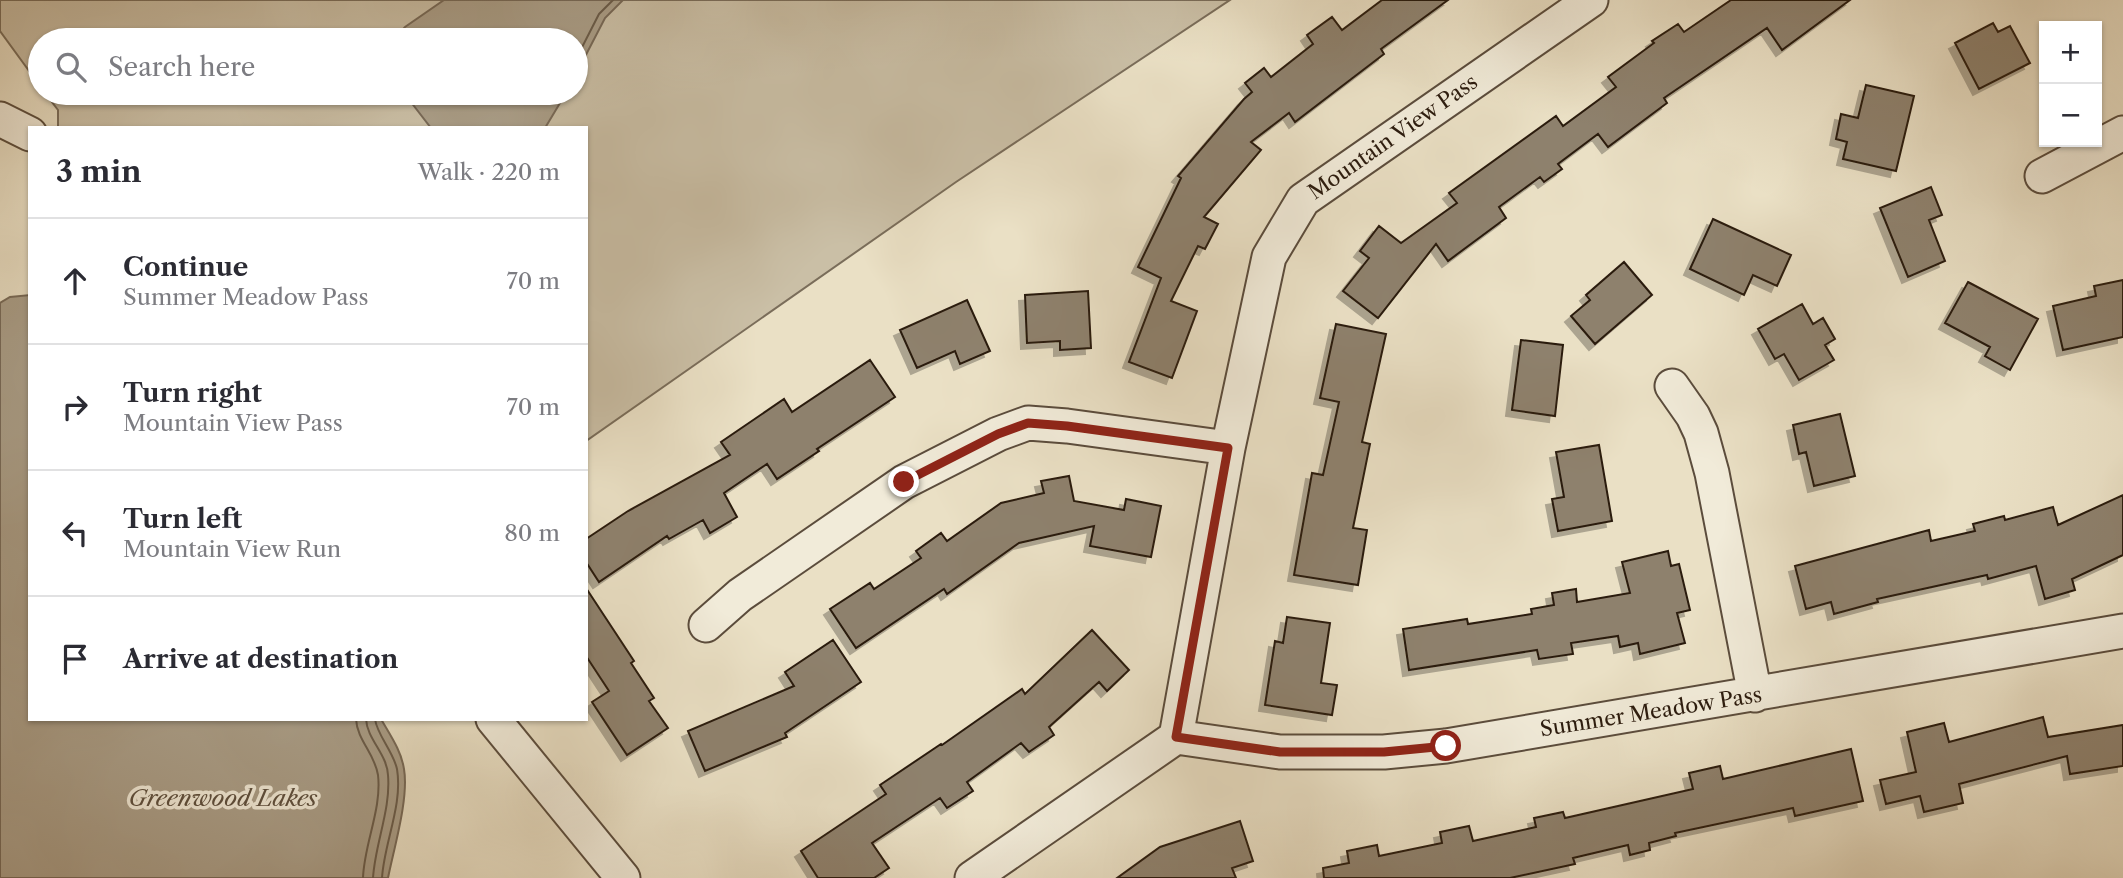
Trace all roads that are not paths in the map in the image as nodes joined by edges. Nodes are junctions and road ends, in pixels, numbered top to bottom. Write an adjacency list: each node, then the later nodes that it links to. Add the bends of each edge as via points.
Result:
1 (1591, 0): 7 (street, Mountain View Pass, via 1303,200 1269,257)
2 (0, 119): 3 (street)
3 (28, 133)
4 (2123, 133): 5 (street)
5 (2042, 176)
6 (1672, 386): 10 (street, via 1701,433 1712,473)
7 (1228, 448): 8 (street, via 1028,423 904,482 740,595); 12 (street, Mountain View Pass)
8 (706, 625)
9 (2123, 631): 10 (street, Summer Meadow Pass)
10 (1755, 695): 12 (street, Summer Meadow Pass, via 1384,752 1280,752)
11 (495, 721): 13 (street)
12 (1176, 737): 14 (street)
13 (623, 878)
14 (972, 878)

